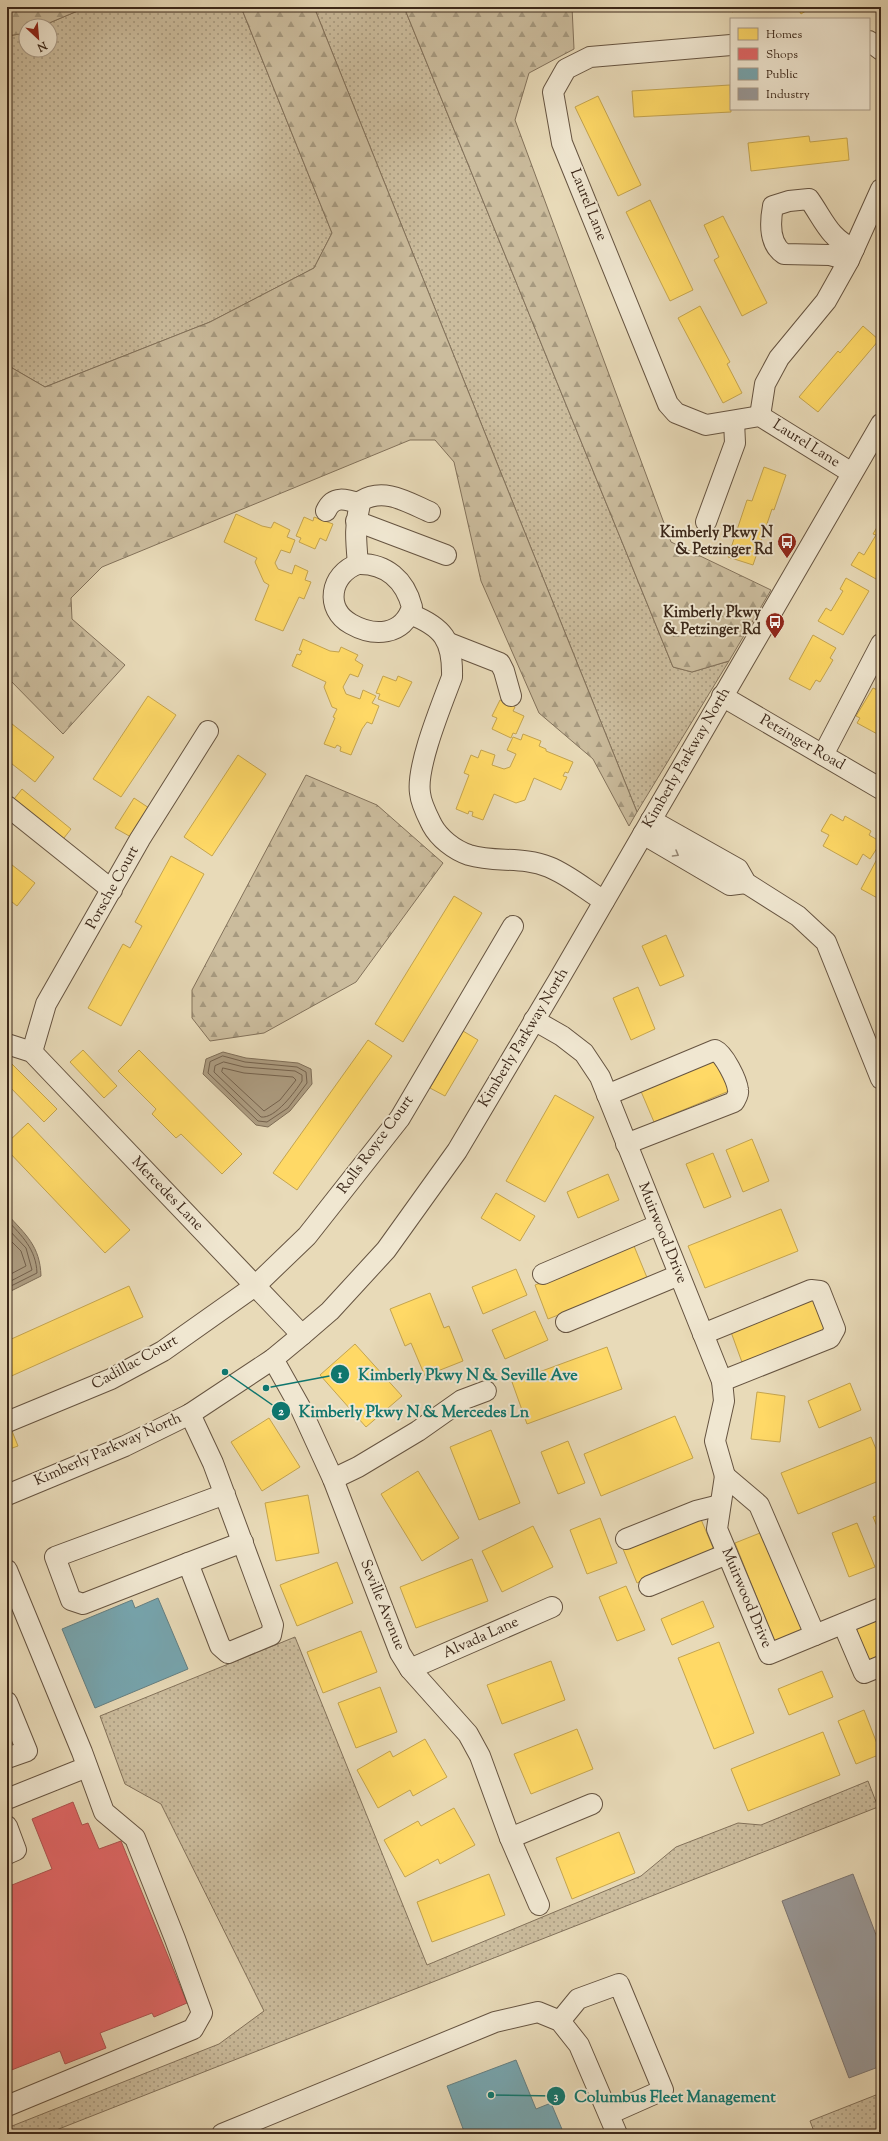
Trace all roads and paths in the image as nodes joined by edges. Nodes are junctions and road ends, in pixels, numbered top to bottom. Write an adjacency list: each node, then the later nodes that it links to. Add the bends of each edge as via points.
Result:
1 (870, 43): 3 (street)
2 (730, 45): 6 (street, Laurel Lane, via 590,57 566,69 553,92 562,143 668,404 676,413 706,425)
3 (881, 50)
4 (881, 189): 5 (street, Laurel Lane, via 852,255 826,302 779,358 765,384)
5 (760, 416): 6 (street, Laurel Lane, via 748,416); 8 (street, Laurel Lane)
6 (734, 421): 12 (street, via 735,443)
7 (881, 424): 8 (street, Kimberly Parkway North)
8 (852, 473): 19 (street, Kimberly Parkway North)
9 (326, 510): 10 (street, via 329,504 336,500 347,499)
10 (358, 512): 11 (street, via 361,501 371,495 390,495); 13 (street); 14 (street, via 355,532)
11 (430, 512)
12 (706, 522)
13 (446, 555)
14 (358, 564): 15 (street, via 378,565 396,576 409,597 412,607); 15 (street, via 339,576 333,590 337,609 350,624 368,631 384,633 399,627)
15 (410, 614): 16 (street, via 439,629)
16 (449, 643): 18 (street, via 500,663); 26 (street, via 452,677 421,773 420,793 423,806 434,828 454,848 485,859 518,859 550,868)
17 (881, 644): 21 (street)
18 (511, 696)
19 (722, 696): 21 (street, Petzinger Road); 24 (street, Kimberly Parkway North)
20 (208, 731): 25 (street, Porsche Court, via 140,839)
21 (822, 755): 22 (street, Petzinger Road)
22 (881, 789)
23 (7, 806): 25 (street)
24 (647, 827): 26 (street, Kimberly Parkway North); 31 (street, via 738,869 746,883 798,916 826,942)
25 (112, 890): 30 (street, Porsche Court, via 46,1004)
26 (604, 901): 28 (street, Kimberly Parkway North)
27 (513, 926): 37 (street, Rolls Royce Court, via 400,1118 307,1236)
28 (534, 1020): 32 (street, Muirwood Drive, via 562,1036 584,1053 600,1077); 40 (street, Kimberly Parkway North, via 457,1151 386,1250 330,1312)
29 (7, 1044): 30 (street)
30 (32, 1052): 37 (street, Mercedes Lane)
31 (881, 1079)
32 (607, 1095): 33 (street, Muirwood Drive); 33 (street, via 715,1050 720,1052 726,1061 738,1090 734,1102)
33 (626, 1144): 34 (street, Muirwood Drive)
34 (658, 1225): 35 (street); 36 (street, Muirwood Drive)
35 (543, 1274)
36 (679, 1275): 38 (street); 39 (street, Muirwood Drive)
37 (254, 1286): 40 (street, Mercedes Lane); 45 (street, Cadillac Court, via 163,1350 124,1372)
38 (566, 1322)
39 (703, 1334): 42 (street, Muirwood Drive); 42 (street, via 811,1290 820,1291 835,1329 830,1338)
40 (302, 1336): 41 (street, Kimberly Parkway North)
41 (272, 1359): 44 (street, Kimberly Parkway North); 47 (street, Seville Avenue, via 300,1407)
42 (722, 1381): 46 (street, Muirwood Drive, via 724,1401 715,1441)
43 (486, 1391): 47 (street, via 462,1400 418,1432)
44 (190, 1414): 48 (street); 49 (street, Kimberly Parkway North, via 125,1446)
45 (7, 1422)
46 (725, 1476): 50 (street, Muirwood Drive); 60 (street, via 759,1504)
47 (333, 1479): 62 (street, Seville Avenue, via 391,1633)
48 (225, 1494): 52 (street); 54 (street, via 56,1557 71,1600 83,1604)
49 (7, 1495)
50 (720, 1505): 51 (street, via 696,1511); 53 (street, Muirwood Drive, via 717,1529)
51 (626, 1539)
52 (243, 1542): 54 (street); 54 (street, via 273,1624 271,1635 228,1653 220,1646)
53 (727, 1554): 56 (street); 60 (street, Muirwood Drive, via 769,1654)
54 (188, 1563)
55 (7, 1570): 65 (street)
56 (649, 1586)
57 (552, 1607): 62 (street, Alvada Lane)
58 (881, 1608): 59 (street)
59 (843, 1624): 60 (street); 61 (street, via 864,1673)
60 (815, 1635)
61 (881, 1666)
62 (410, 1669): 69 (street, Seville Avenue, via 468,1734 480,1756)
63 (7, 1704): 64 (street, via 26,1751)
64 (7, 1758)
65 (87, 1767): 66 (street); 73 (street, via 104,1812 135,1838 202,2013 193,2029)
66 (7, 1800)
67 (592, 1804): 69 (street)
68 (7, 1826): 70 (street, via 16,1850)
69 (510, 1838): 71 (street, Seville Avenue)
70 (7, 1854)
71 (539, 1905)
72 (560, 2020): 74 (street, via 579,2045); 74 (street, via 578,1999 619,1984 663,2090); 75 (street, via 538,2012 495,2022)
73 (7, 2106)
74 (609, 2114): 76 (street)
75 (222, 2134)
76 (617, 2134)

